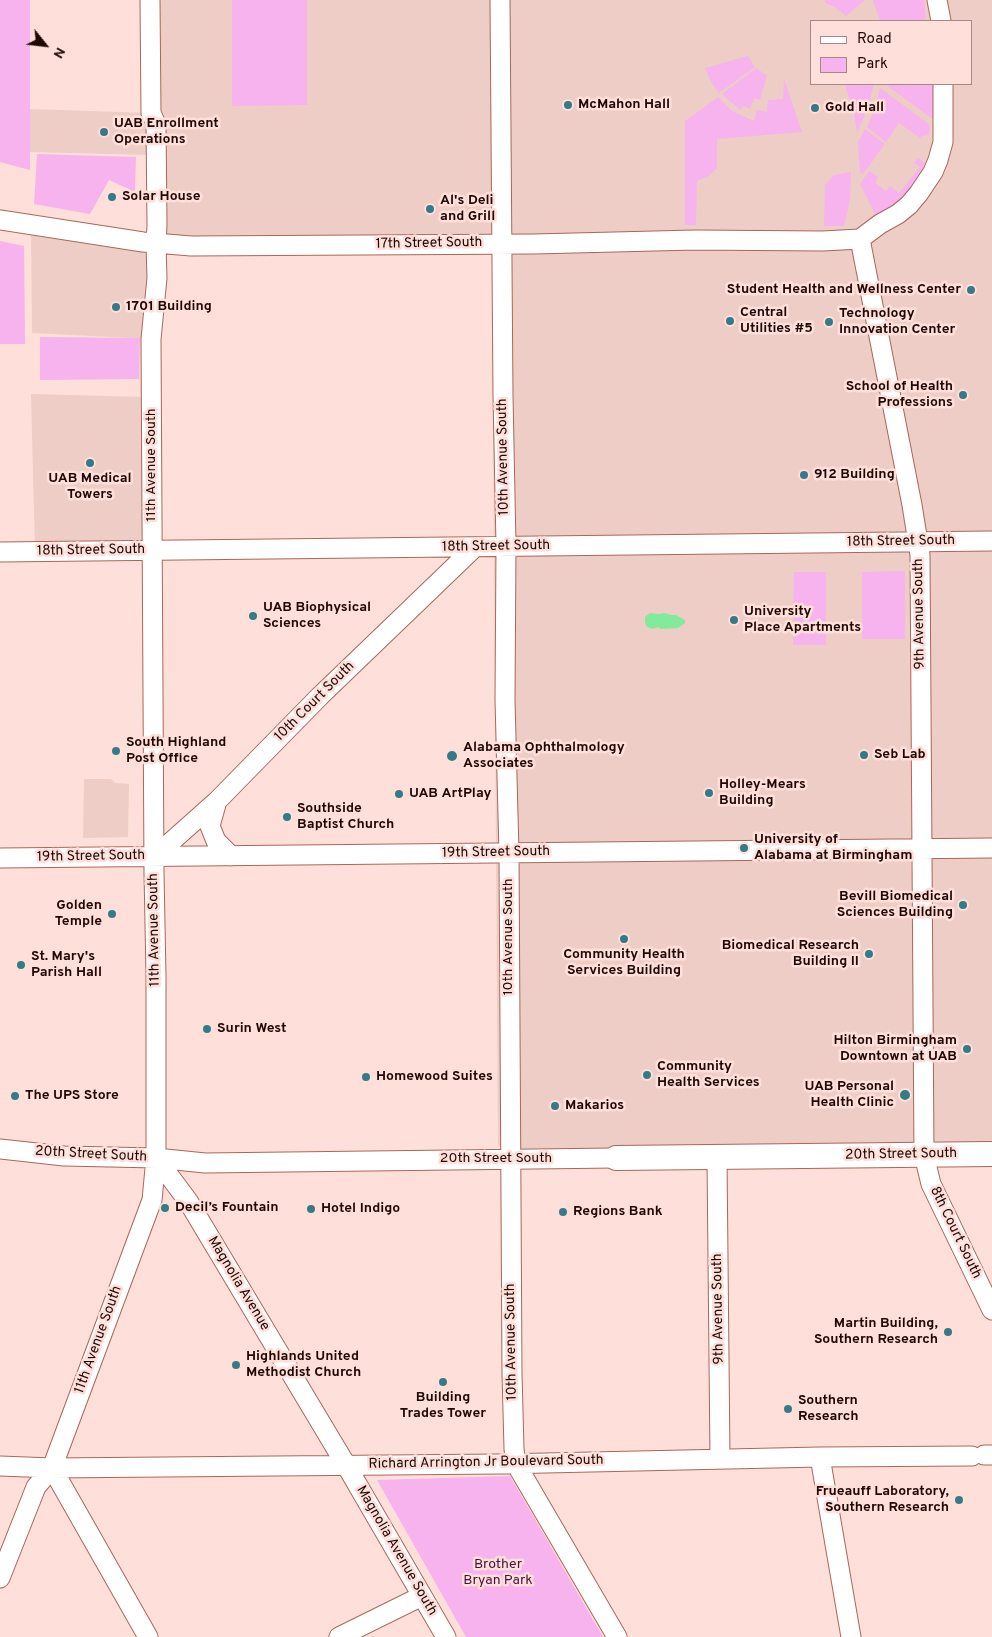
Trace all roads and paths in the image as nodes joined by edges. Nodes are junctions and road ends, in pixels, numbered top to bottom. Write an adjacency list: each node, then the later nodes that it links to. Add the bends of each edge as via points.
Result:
1 (150, 0): 8 (street, 11th Avenue South, via 150,113 156,124)
2 (500, 0): 9 (street, 10th Avenue South)
3 (937, 0): 4 (street)
4 (941, 20)
5 (943, 85): 7 (street, via 943,142 933,172 909,205)
6 (0, 220): 8 (street, 17th Street South)
7 (860, 239): 9 (street, 17th Street South); 11 (street, 9th Avenue South)
8 (156, 244): 9 (street, 17th Street South); 14 (street, 11th Avenue South, via 151,339)
9 (502, 244): 12 (street, 10th Avenue South)
10 (992, 541): 11 (street, 18th Street South)
11 (918, 542): 12 (street, 18th Street South); 18 (street, 9th Avenue South)
12 (506, 546): 13 (street, 18th Street South); 19 (street, 10th Avenue South, via 505,700)
13 (475, 547): 14 (street, 18th Street South); 16 (street, 10th Court South, via 320,696)
14 (153, 550): 15 (street, 18th Street South); 21 (street, 11th Avenue South)
15 (0, 552)
16 (218, 800): 20 (street, via 210,826 216,841); 21 (street, 10th Court South)
17 (992, 848): 18 (street, 19th Street South)
18 (922, 849): 19 (street, 19th Street South); 25 (street, 9th Avenue South)
19 (509, 853): 20 (street, 19th Street South); 29 (street, 10th Avenue South)
20 (231, 856): 21 (street, 19th Street South)
21 (154, 857): 22 (street, 19th Street South); 26 (street, 11th Avenue South)
22 (0, 858)
23 (0, 1149): 26 (street, 20th Street South, via 64,1156)
24 (992, 1154): 25 (main road, 20th Street South)
25 (924, 1155): 28 (main road, 20th Street South); 30 (street, 8th Court South, via 931,1184)
26 (156, 1158): 29 (street, 20th Street South, via 205,1163); 35 (street, Magnolia Avenue, via 188,1201); 37 (street, 11th Avenue South, via 152,1200)
27 (616, 1158): 28 (main road, 20th Street South); 29 (street, 20th Street South)
28 (717, 1158): 33 (street, 9th Avenue South)
29 (510, 1159): 34 (street, 10th Avenue South)
30 (992, 1310)
31 (983, 1455): 32 (street, Richard Arrington Jr Boulevard South)
32 (820, 1457): 33 (street, Richard Arrington Jr Boulevard South); 44 (street)
33 (720, 1459): 34 (street, Richard Arrington Jr Boulevard South)
34 (516, 1464): 35 (street, Richard Arrington Jr Boulevard South); 43 (street, 10th Avenue South)
35 (346, 1465): 37 (street, Richard Arrington Jr Boulevard South); 39 (street, Magnolia Avenue South)
36 (0, 1466): 37 (street, Richard Arrington Jr Boulevard South)
37 (52, 1468): 38 (street, 11th Avenue South, via 36,1487); 40 (street)
38 (0, 1578)
39 (422, 1596): 41 (street); 42 (street, Magnolia Avenue South)
40 (148, 1637)
41 (339, 1637)
42 (446, 1637)
43 (617, 1637)
44 (851, 1637)

